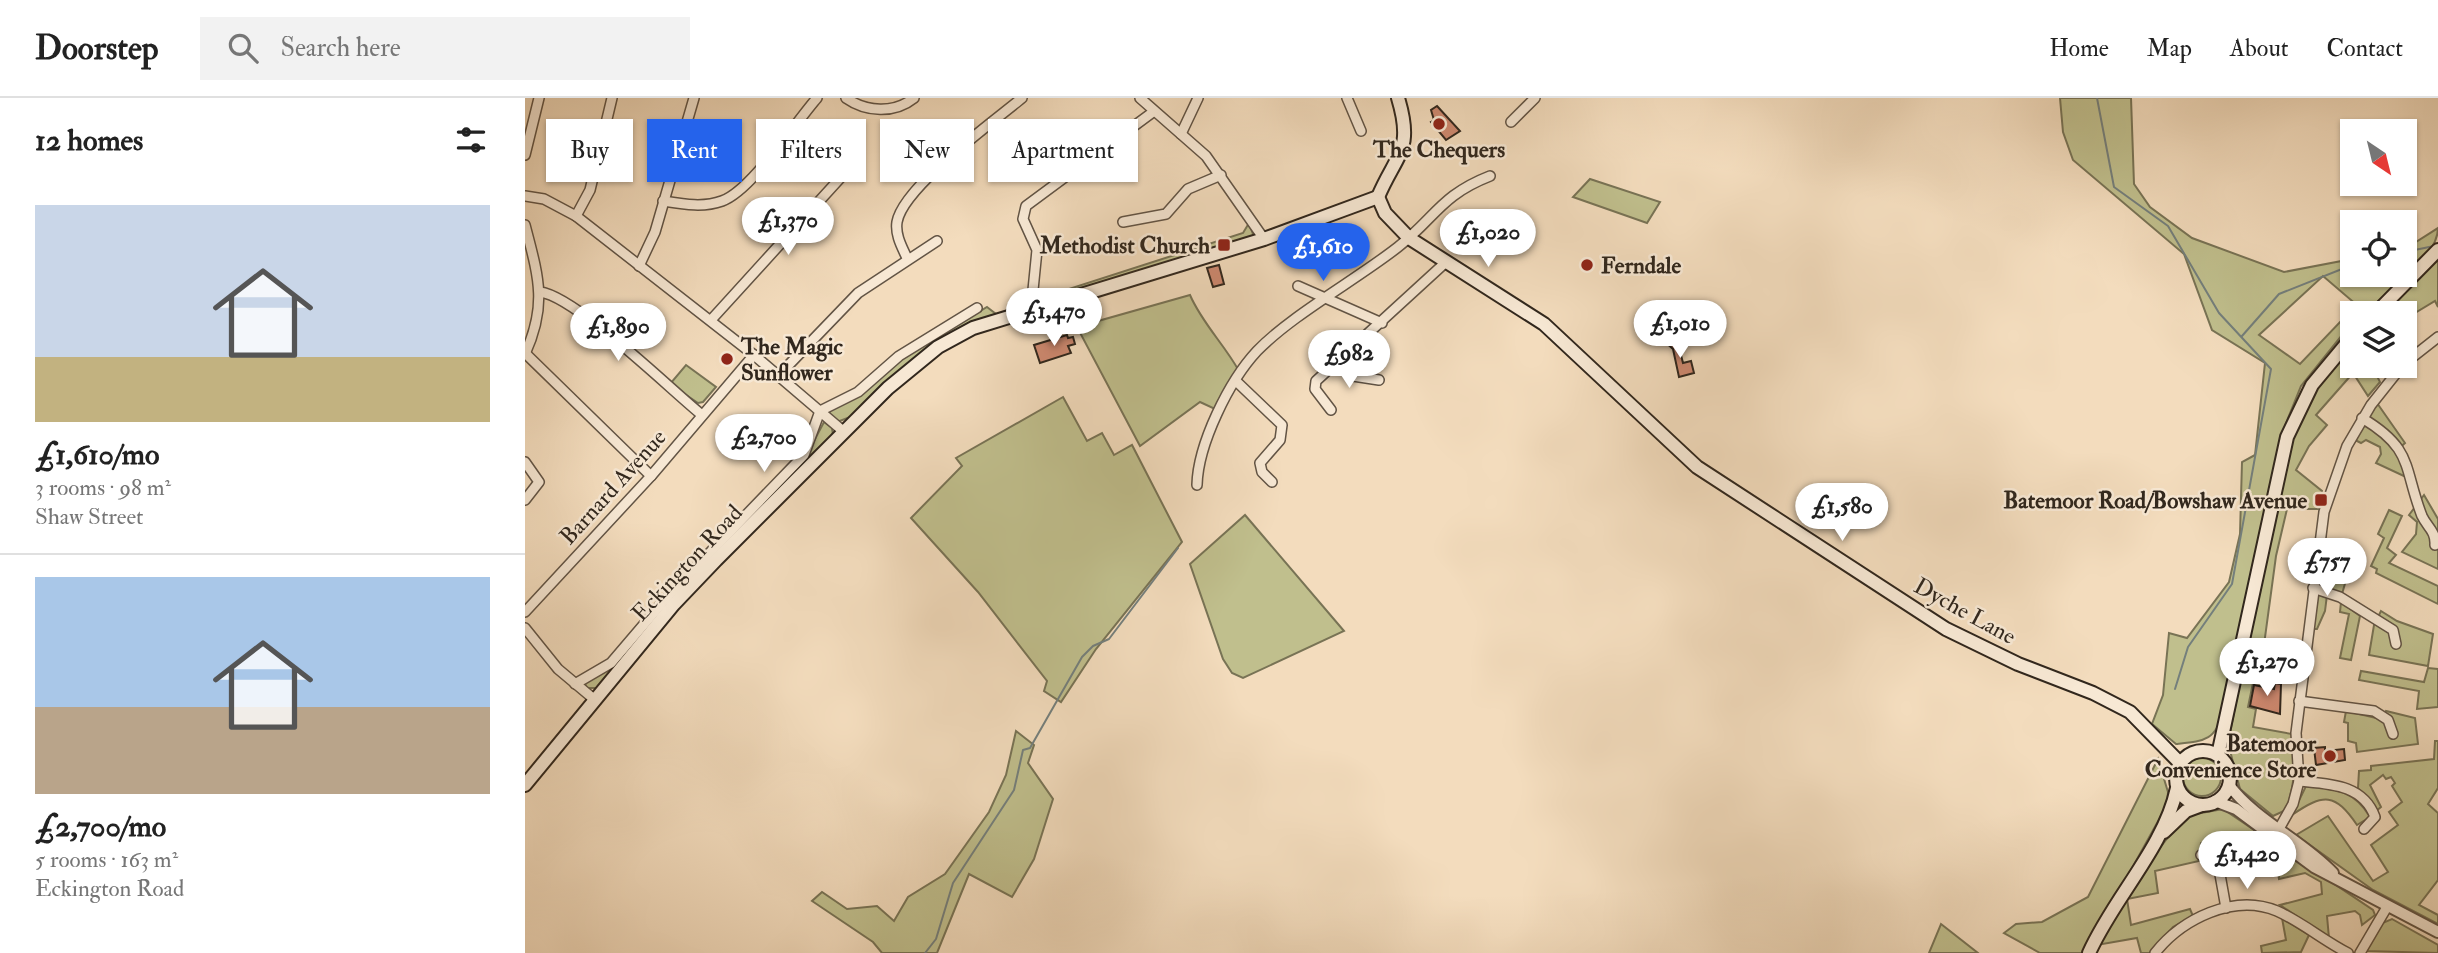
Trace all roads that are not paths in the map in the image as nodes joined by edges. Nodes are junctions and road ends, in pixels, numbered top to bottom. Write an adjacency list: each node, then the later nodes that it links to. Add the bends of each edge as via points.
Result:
1 (539, 98): 17 (street)
2 (612, 98): 24 (street, via 590,190)
3 (694, 98): 23 (street)
4 (846, 98): 5 (street, via 871,109 901,106)
5 (914, 98)
6 (1022, 98): 31 (street, via 905,203 896,229)
7 (1140, 98): 13 (street)
8 (1198, 98): 16 (street)
9 (1347, 98): 15 (street)
10 (1398, 98): 22 (main road, via 1405,139 1401,156)
11 (814, 99): 23 (street, via 731,198 704,205)
12 (1531, 99): 14 (street)
13 (1153, 112): 16 (street); 39 (street, via 1026,206 1023,219 1037,250)
14 (1511, 122)
15 (1361, 131)
16 (1181, 134): 18 (street)
17 (525, 155)
18 (1221, 175): 25 (street, via 1188,189 1166,214 1135,216); 28 (street)
19 (1490, 176): 27 (street, via 1443,201)
20 (837, 182): 40 (street)
21 (525, 195): 24 (street, via 544,199)
22 (1378, 197): 27 (main road, Dyche Lane, via 1385,213); 28 (main road, Eckington Road)
23 (663, 201): 33 (street, via 652,243)
24 (576, 216): 33 (street)
25 (1123, 222)
26 (525, 225): 35 (street)
27 (1409, 238): 32 (main road, Dyche Lane); 36 (street)
28 (1263, 239): 39 (main road, Eckington Road)
29 (937, 241): 31 (street)
30 (2438, 250): 37 (main road)
31 (907, 258): 48 (street, via 853,298)
32 (1446, 262): 41 (street); 72 (main road, Dyche Lane, via 1544,324 1697,467 1946,629 2130,712)
33 (639, 266): 40 (street)
34 (1298, 286): 36 (street)
35 (540, 292): 44 (street, via 539,316); 54 (street, via 556,296 582,313)
36 (1327, 299): 41 (street); 51 (street, via 1257,351)
37 (2388, 301)
38 (977, 308): 53 (street, via 899,356 851,396)
39 (1031, 310): 56 (main road, Eckington Road, via 973,328 938,347)
40 (711, 320): 46 (street)
41 (1382, 323): 47 (street)
42 (2438, 337): 45 (street)
43 (2340, 350): 71 (main road, via 2324,367 2287,437)
44 (525, 354): 58 (street)
45 (2417, 354)
46 (754, 355): 48 (street); 54 (street, Barnard Avenue)
47 (1338, 361): 50 (street, via 1353,376); 52 (street, via 1314,384)
48 (779, 375): 53 (street)
49 (2393, 378): 55 (street)
50 (1379, 380)
51 (1237, 382): 59 (street, via 1282,425 1280,440 1260,463); 60 (street, via 1204,441)
52 (1331, 410)
53 (820, 411): 56 (street); 67 (street, Eckington Road, via 804,455 669,595 611,663)
54 (702, 415): 58 (street, Barnard Avenue)
55 (2362, 418): 62 (street, via 2400,448); 63 (street, via 2329,492)
56 (843, 431): 68 (main road, Eckington Road, via 674,604)
57 (525, 462): 61 (street, via 539,482)
58 (650, 476): 64 (street, Barnard Avenue)
59 (1272, 482)
60 (1197, 485)
61 (525, 500)
62 (2435, 545)
63 (2313, 588): 66 (street, via 2340,597 2393,630); 69 (street)
64 (525, 612)
65 (525, 628): 67 (street)
66 (2396, 644)
67 (576, 684): 68 (street)
68 (594, 700): 74 (main road, Eckington Road)
69 (2299, 701): 70 (street, via 2374,711 2388,720); 73 (street)
70 (2393, 734)
71 (2218, 755): 72 (main road, via 2197,751); 75 (main road, via 2229,770)
72 (2180, 763): 76 (main road)
73 (2299, 781): 79 (street, via 2356,791 2375,817); 80 (street)
74 (525, 785)
75 (2229, 785): 77 (main road); 80 (street)
76 (2177, 788): 78 (main road); 81 (main road)
77 (2215, 801): 78 (main road); 80 (street)
78 (2202, 805): 81 (main road, via 2186,811)
79 (2364, 828)
80 (2277, 834): 85 (street, via 2318,857 2337,877)
81 (2152, 846): 88 (main road)
82 (2231, 850): 83 (street)
83 (2216, 852): 84 (street); 86 (street)
84 (2201, 855)
85 (2387, 907): 87 (street); 91 (street)
86 (2226, 908): 89 (street, via 2191,921); 90 (street, via 2275,910)
87 (2438, 932)
88 (2089, 953)
89 (2155, 953)
90 (2348, 953)
91 (2360, 953)

